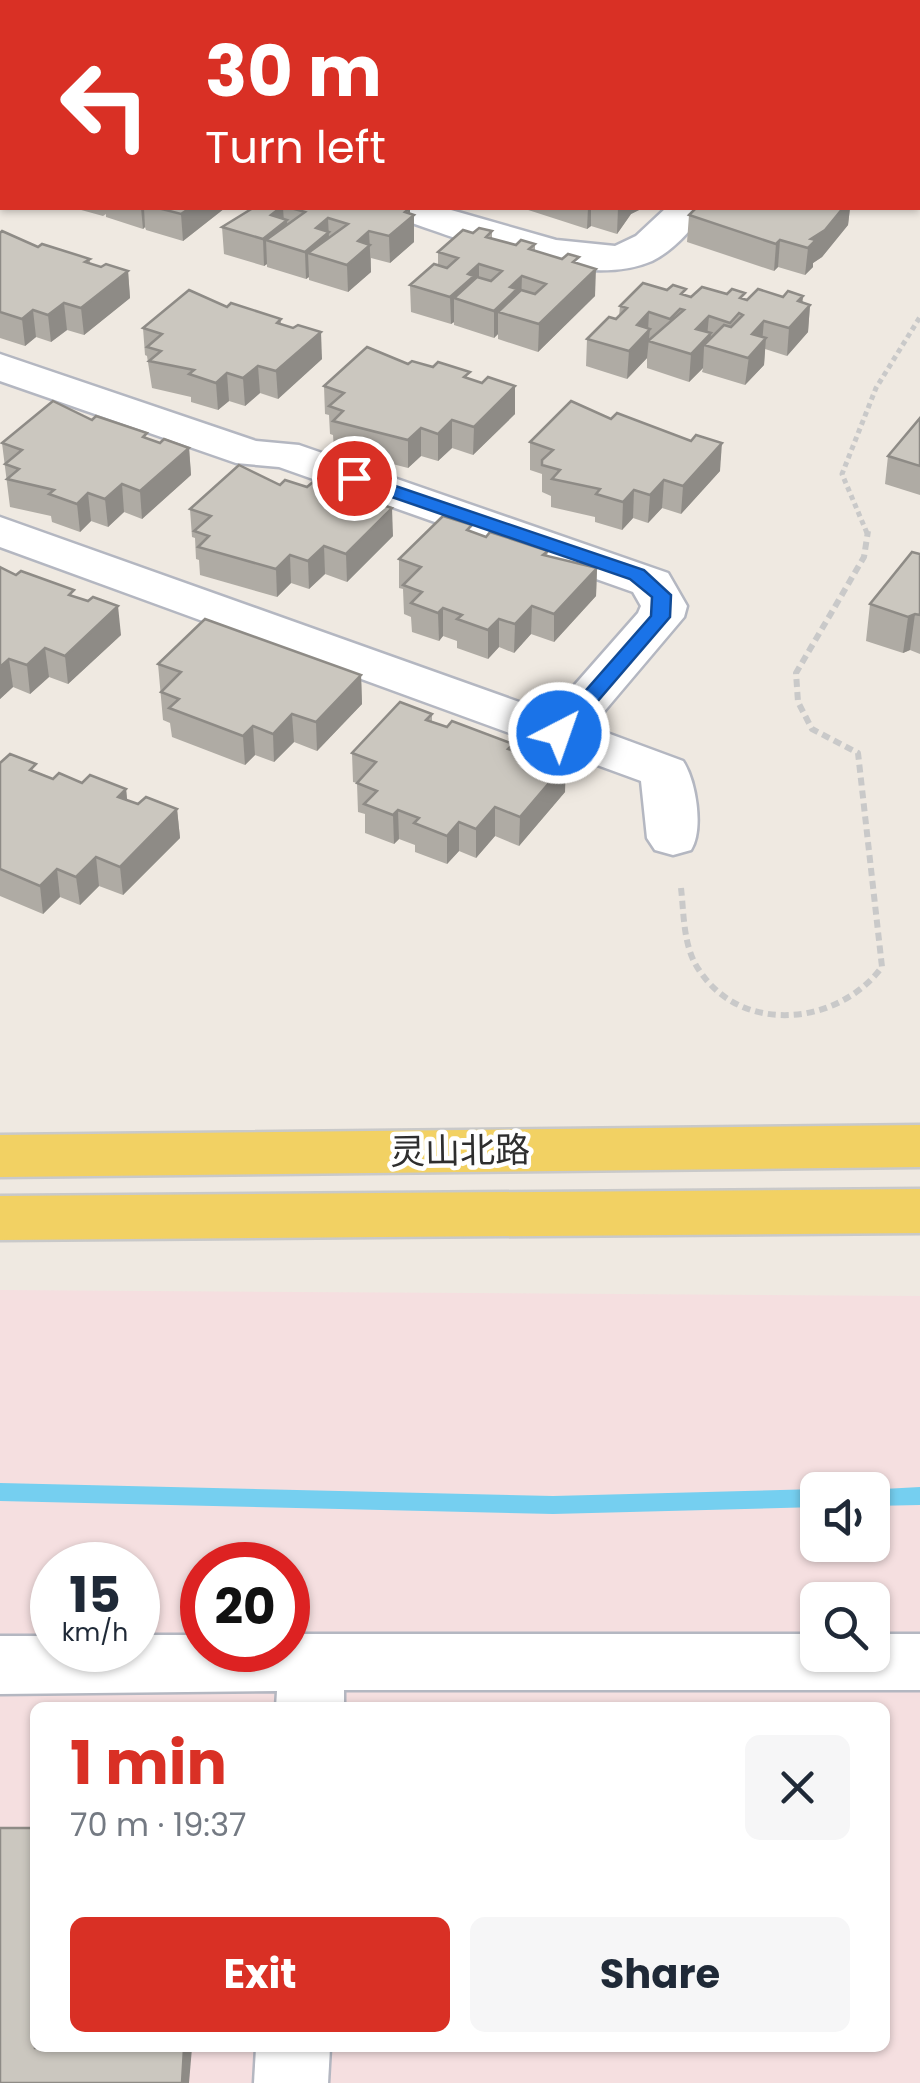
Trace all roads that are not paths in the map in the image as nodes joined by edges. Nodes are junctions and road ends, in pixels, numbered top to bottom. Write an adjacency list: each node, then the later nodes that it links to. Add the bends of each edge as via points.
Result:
1 (414, 210): 2 (lane, via 601,260 640,252)
2 (686, 210)
3 (0, 367): 5 (lane, via 252,454 284,454 637,574 662,595 660,617)
4 (0, 531): 5 (lane)
5 (559, 733): 6 (lane, via 665,772)
6 (673, 838)
7 (920, 1146): 8 (main road, 灵山北路)
8 (0, 1156)
9 (920, 1212): 10 (main road, 灵山北路)
10 (0, 1218)
11 (920, 1662): 13 (lane)
12 (0, 1665): 13 (lane)
13 (311, 1685)
14 (293, 2052): 15 (lane)
15 (292, 2083)

